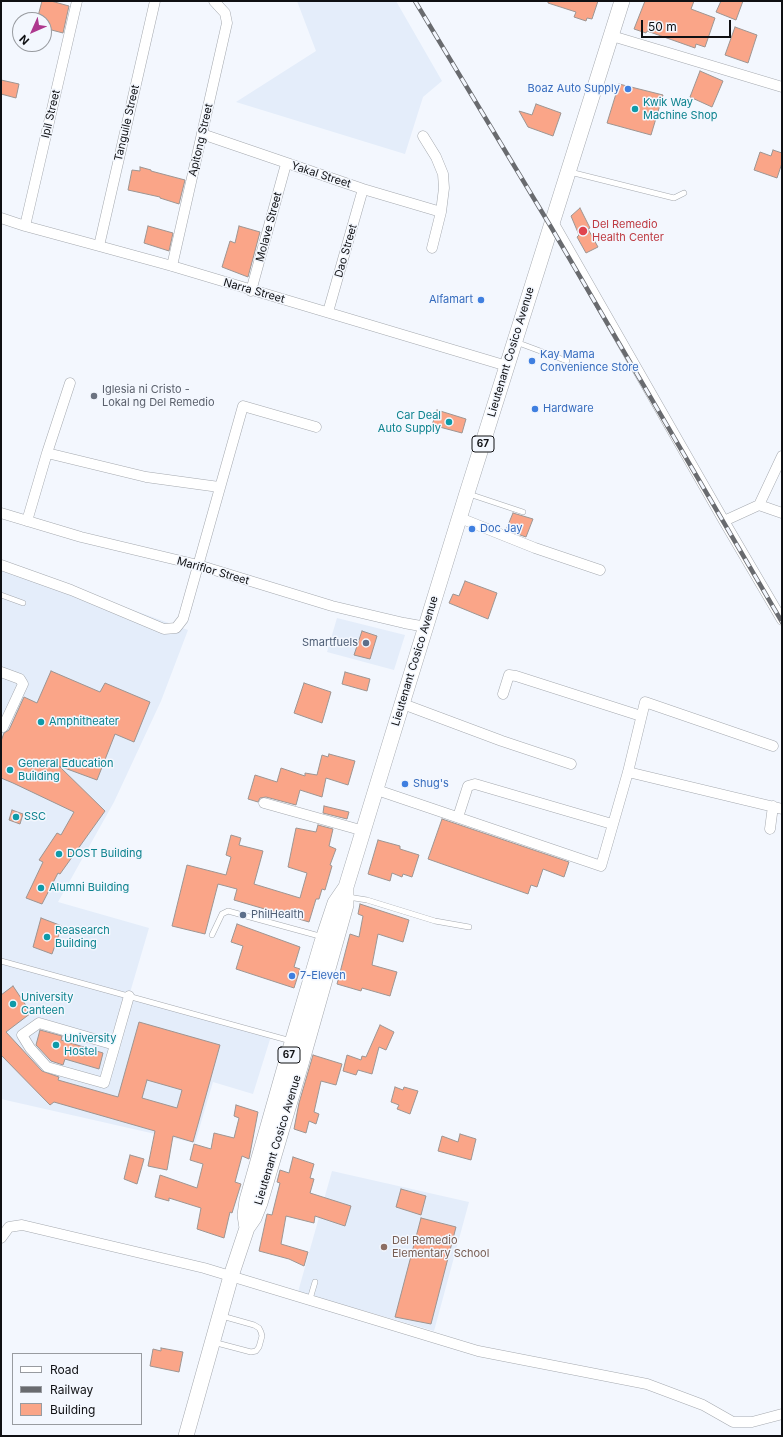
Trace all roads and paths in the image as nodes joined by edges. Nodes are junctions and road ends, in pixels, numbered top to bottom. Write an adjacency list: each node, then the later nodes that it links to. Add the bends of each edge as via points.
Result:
1 (77, 1): 16 (street, Ipil Street)
2 (155, 1): 17 (street, Tanguile Street)
3 (214, 1): 7 (street, Apitong Street, via 225,13 227,23)
4 (622, 1): 5 (main road, Lieutenant Cosico Avenue / 67)
5 (612, 36): 6 (street); 10 (main road, Lieutenant Cosico Avenue / 67)
6 (782, 87)
7 (202, 134): 9 (street, Yakal Street); 19 (street, Apitong Street)
8 (423, 136): 13 (street, via 443,174)
9 (286, 164): 11 (street, Yakal Street); 20 (street, Molave Street)
10 (568, 171): 12 (lane, via 674,198); 15 (main road, Lieutenant Cosico Avenue / 67)
11 (363, 189): 13 (street, Yakal Street); 21 (street, Dao Street)
12 (684, 193)
13 (441, 212): 18 (street)
14 (1, 218): 16 (street, Narra Street)
15 (553, 222): 22 (main road, Lieutenant Cosico Avenue / 67); 37 (street)
16 (25, 226): 17 (street, Narra Street)
17 (99, 246): 19 (street, Narra Street)
18 (432, 248)
19 (172, 266): 20 (street, Narra Street)
20 (252, 291): 21 (street, Narra Street)
21 (328, 312): 24 (street, Narra Street)
22 (515, 341): 23 (lane); 24 (main road, Lieutenant Cosico Avenue / 67)
23 (567, 361)
24 (507, 366): 30 (main road, Lieutenant Cosico Avenue / 67)
25 (70, 383): 27 (street)
26 (316, 427): 29 (street, via 243,406)
27 (47, 453): 29 (street, via 146,477); 36 (street)
28 (782, 456): 31 (street)
29 (219, 487): 39 (street)
30 (467, 493): 32 (lane); 35 (main road, Lieutenant Cosico Avenue / 67)
31 (759, 505): 34 (street); 37 (street)
32 (523, 512)
33 (1, 513): 36 (street, Mariflor Street)
34 (782, 513)
35 (460, 518): 40 (street, via 535,548); 44 (main road, Lieutenant Cosico Avenue / 67)
36 (27, 521): 39 (street, Mariflor Street)
37 (724, 521): 43 (street)
38 (1, 565): 39 (street, via 71,590 164,629 176,628 182,619)
39 (198, 565): 44 (street, Mariflor Street, via 332,606)
40 (600, 570)
41 (1, 595): 42 (lane)
42 (23, 603)
43 (782, 620)
44 (426, 627): 47 (main road, Lieutenant Cosico Avenue / 67)
45 (1, 672): 49 (street, via 20,679 23,684)
46 (503, 694): 48 (street, via 509,675 516,676)
47 (403, 704): 51 (street, via 475,732); 53 (main road, Lieutenant Cosico Avenue / 67)
48 (641, 716): 50 (street, via 645,702); 52 (street)
49 (3, 727)
50 (773, 746)
51 (572, 764)
52 (628, 772): 55 (street); 57 (street)
53 (377, 790): 56 (street); 59 (main road, Lieutenant Cosico Avenue / 67)
54 (264, 803): 59 (street)
55 (778, 807): 58 (street)
56 (458, 817): 57 (street, via 468,786 475,784); 57 (street, via 601,866)
57 (612, 824)
58 (770, 829)
59 (364, 831): 60 (main road, Lieutenant Cosico Avenue / 67)
60 (344, 893): 61 (lane, via 434,921); 63 (main road, Lieutenant Cosico Avenue / 67, via 335,902); 68 (main road, Lieutenant Cosico Avenue / 67, via 346,905 339,932 268,1174 254,1218)
61 (469, 927)
62 (212, 935): 63 (lane, via 222,914 228,911)
63 (324, 937): 66 (main road, Lieutenant Cosico Avenue / 67)
64 (1, 961): 65 (lane)
65 (129, 996): 66 (lane); 67 (street)
66 (292, 1042): 68 (main road, Lieutenant Cosico Avenue / 67, via 247,1200)
67 (115, 1045): 67 (street, via 104,1083 47,1067 22,1035 39,1023)
68 (247, 1228): 70 (main road, Lieutenant Cosico Avenue / 67)
69 (1, 1238): 70 (street, via 9,1227 22,1225)
70 (231, 1276): 72 (street); 73 (main road, Lieutenant Cosico Avenue / 67)
71 (315, 1282): 72 (lane)
72 (310, 1299): 75 (street, via 478,1351 647,1384 703,1404 733,1422 752,1422)
73 (220, 1316): 74 (main road, Lieutenant Cosico Avenue / 67); 74 (lane, via 259,1328 262,1336 259,1347 251,1352)
74 (212, 1341): 76 (main road, Lieutenant Cosico Avenue / 67)
75 (782, 1414)
76 (186, 1436)

